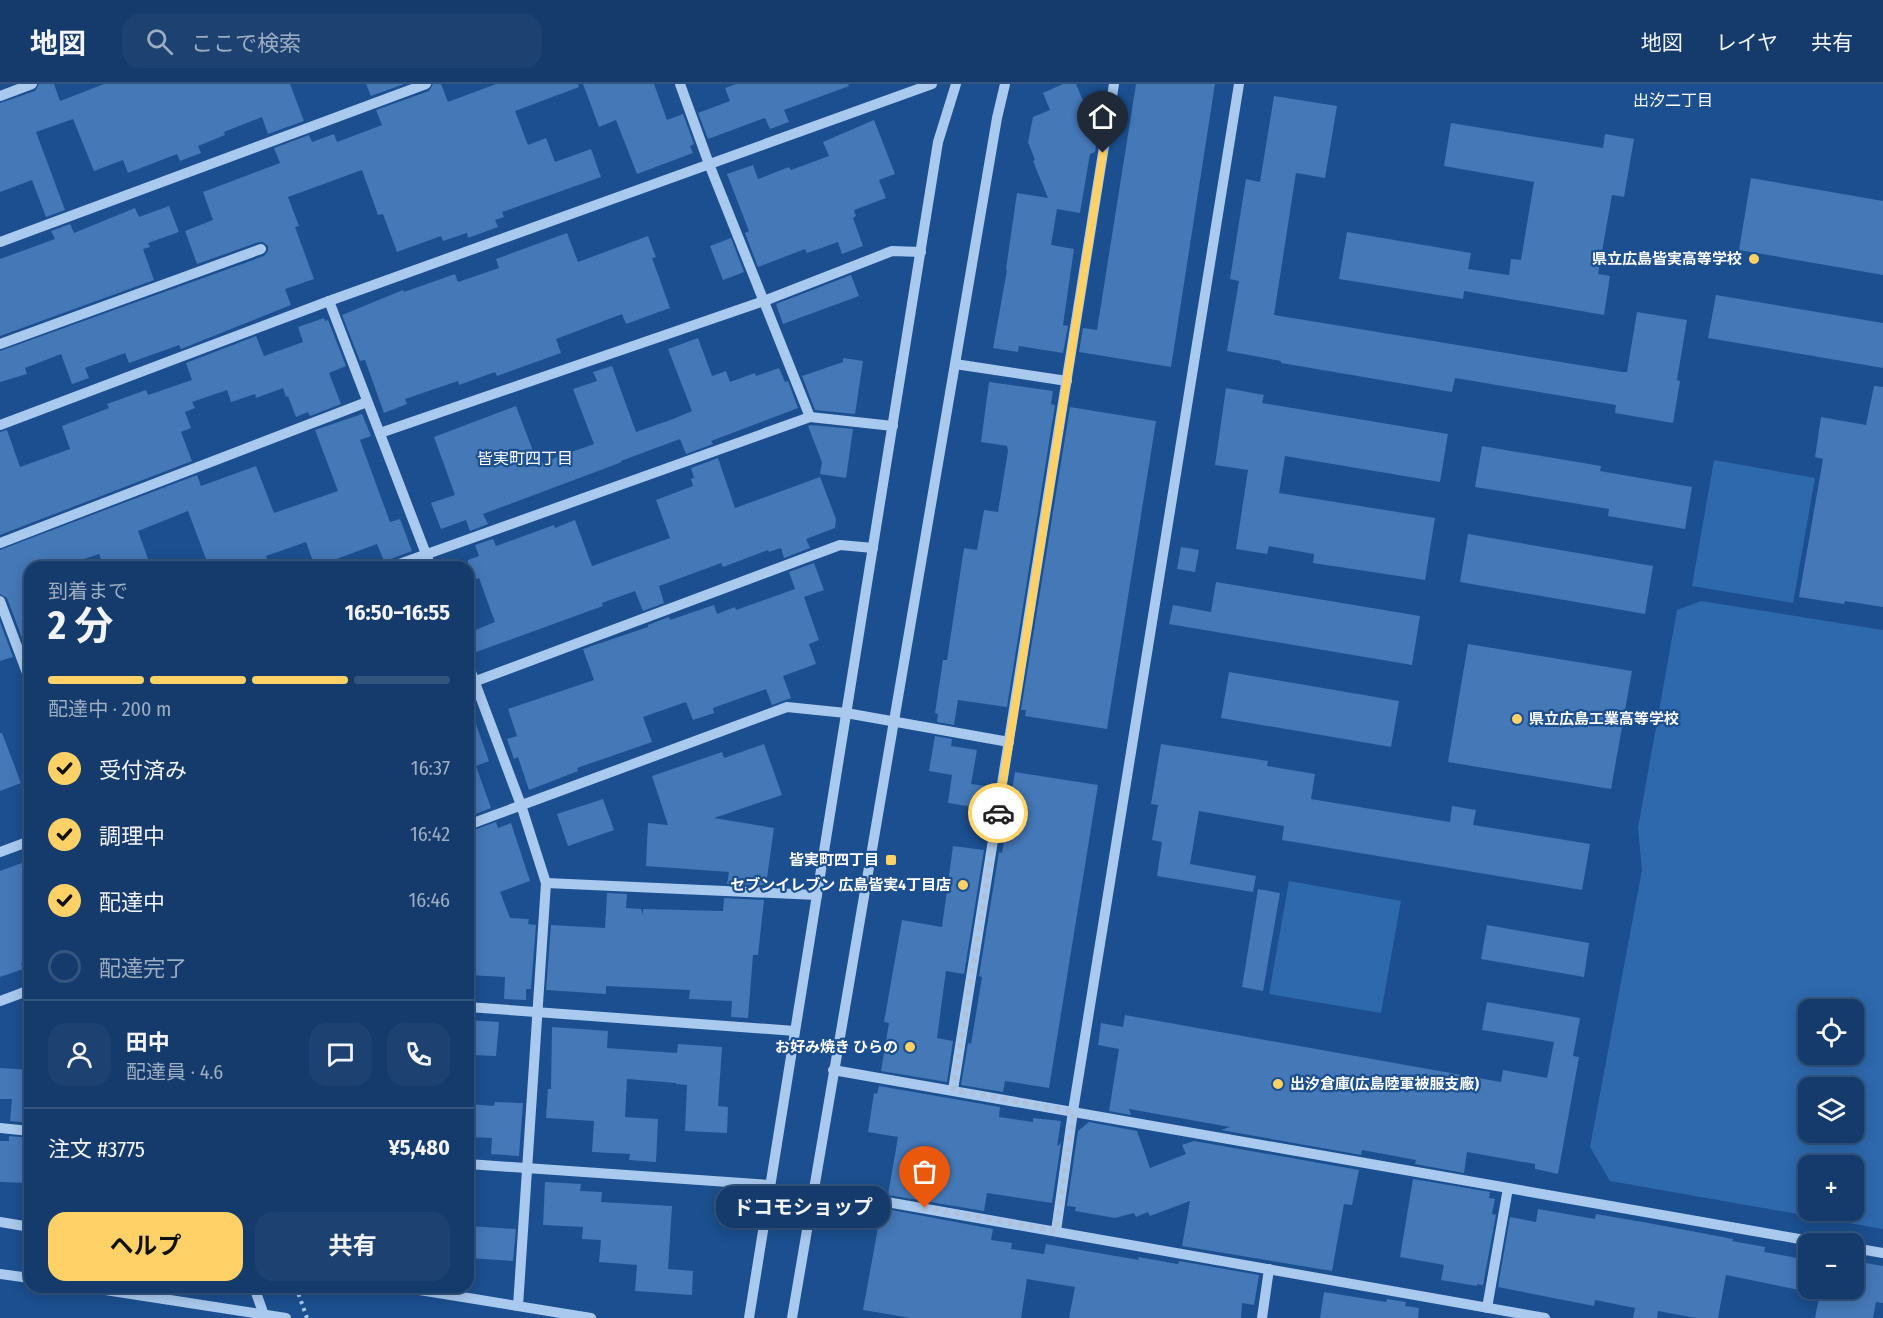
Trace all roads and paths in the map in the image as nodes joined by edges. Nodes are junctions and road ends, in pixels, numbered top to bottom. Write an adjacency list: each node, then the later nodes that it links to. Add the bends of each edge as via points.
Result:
1 (32, 84): 9 (street)
2 (426, 84): 11 (street)
3 (680, 84): 10 (street)
4 (932, 84): 10 (street)
5 (956, 84): 13 (street, via 938,142)
6 (1005, 84): 17 (street)
7 (1114, 84): 18 (street)
8 (1239, 84): 49 (street)
9 (0, 96)
10 (709, 164): 14 (street); 15 (street)
11 (0, 242)
12 (261, 249): 16 (street)
13 (921, 252): 15 (street, via 892,251); 22 (street)
14 (329, 301): 19 (street); 21 (street)
15 (764, 301): 20 (street); 23 (street)
16 (0, 344)
17 (955, 364): 18 (street); 34 (street)
18 (1067, 381): 35 (street)
19 (367, 402): 23 (street); 24 (street)
20 (810, 417): 22 (street); 26 (street)
21 (0, 424)
22 (892, 426): 25 (street)
23 (380, 433): 26 (street)
24 (0, 543)
25 (873, 548): 31 (street, via 840,545); 33 (street)
26 (426, 554): 27 (street); 28 (street)
27 (407, 561)
28 (429, 561)
29 (0, 601): 30 (street)
30 (24, 665)
31 (474, 681)
32 (474, 690): 36 (street)
33 (846, 713): 34 (street); 36 (street, via 787,707); 41 (street)
34 (893, 722): 35 (street); 47 (street)
35 (1009, 742): 48 (street)
36 (520, 805): 37 (street); 40 (street)
37 (474, 823)
38 (24, 843): 39 (street)
39 (0, 852)
40 (546, 883): 41 (street); 45 (street)
41 (817, 895): 46 (street)
42 (24, 992): 43 (street)
43 (0, 1001)
44 (474, 1007): 45 (street)
45 (538, 1012): 46 (street); 53 (street)
46 (795, 1031): 54 (street)
47 (833, 1070): 48 (street); 56 (street)
48 (953, 1090): 49 (street)
49 (1074, 1112): 55 (street); 59 (street)
50 (0, 1128): 51 (street)
51 (24, 1130)
52 (474, 1164): 53 (street)
53 (527, 1168): 54 (street); 70 (street)
54 (770, 1185): 76 (street)
55 (1508, 1188): 60 (street); 71 (street)
56 (813, 1189): 59 (street); 77 (street)
57 (0, 1222): 58 (street)
58 (24, 1226)
59 (1056, 1231): 63 (street)
60 (1798, 1239)
61 (1864, 1250): 62 (street)
62 (1883, 1253)
63 (1269, 1269): 71 (street); 78 (street)
64 (0, 1274): 65 (street)
65 (24, 1277)
66 (123, 1293): 72 (street)
67 (256, 1293): 72 (street)
68 (298, 1293): 74 (path)
69 (438, 1293): 70 (street)
70 (518, 1306): 75 (street)
71 (1487, 1308): 79 (street)
72 (264, 1316): 73 (street)
73 (286, 1318)
74 (307, 1318)
75 (591, 1318)
76 (749, 1318)
77 (792, 1318)
78 (1262, 1318)
79 (1545, 1318)

